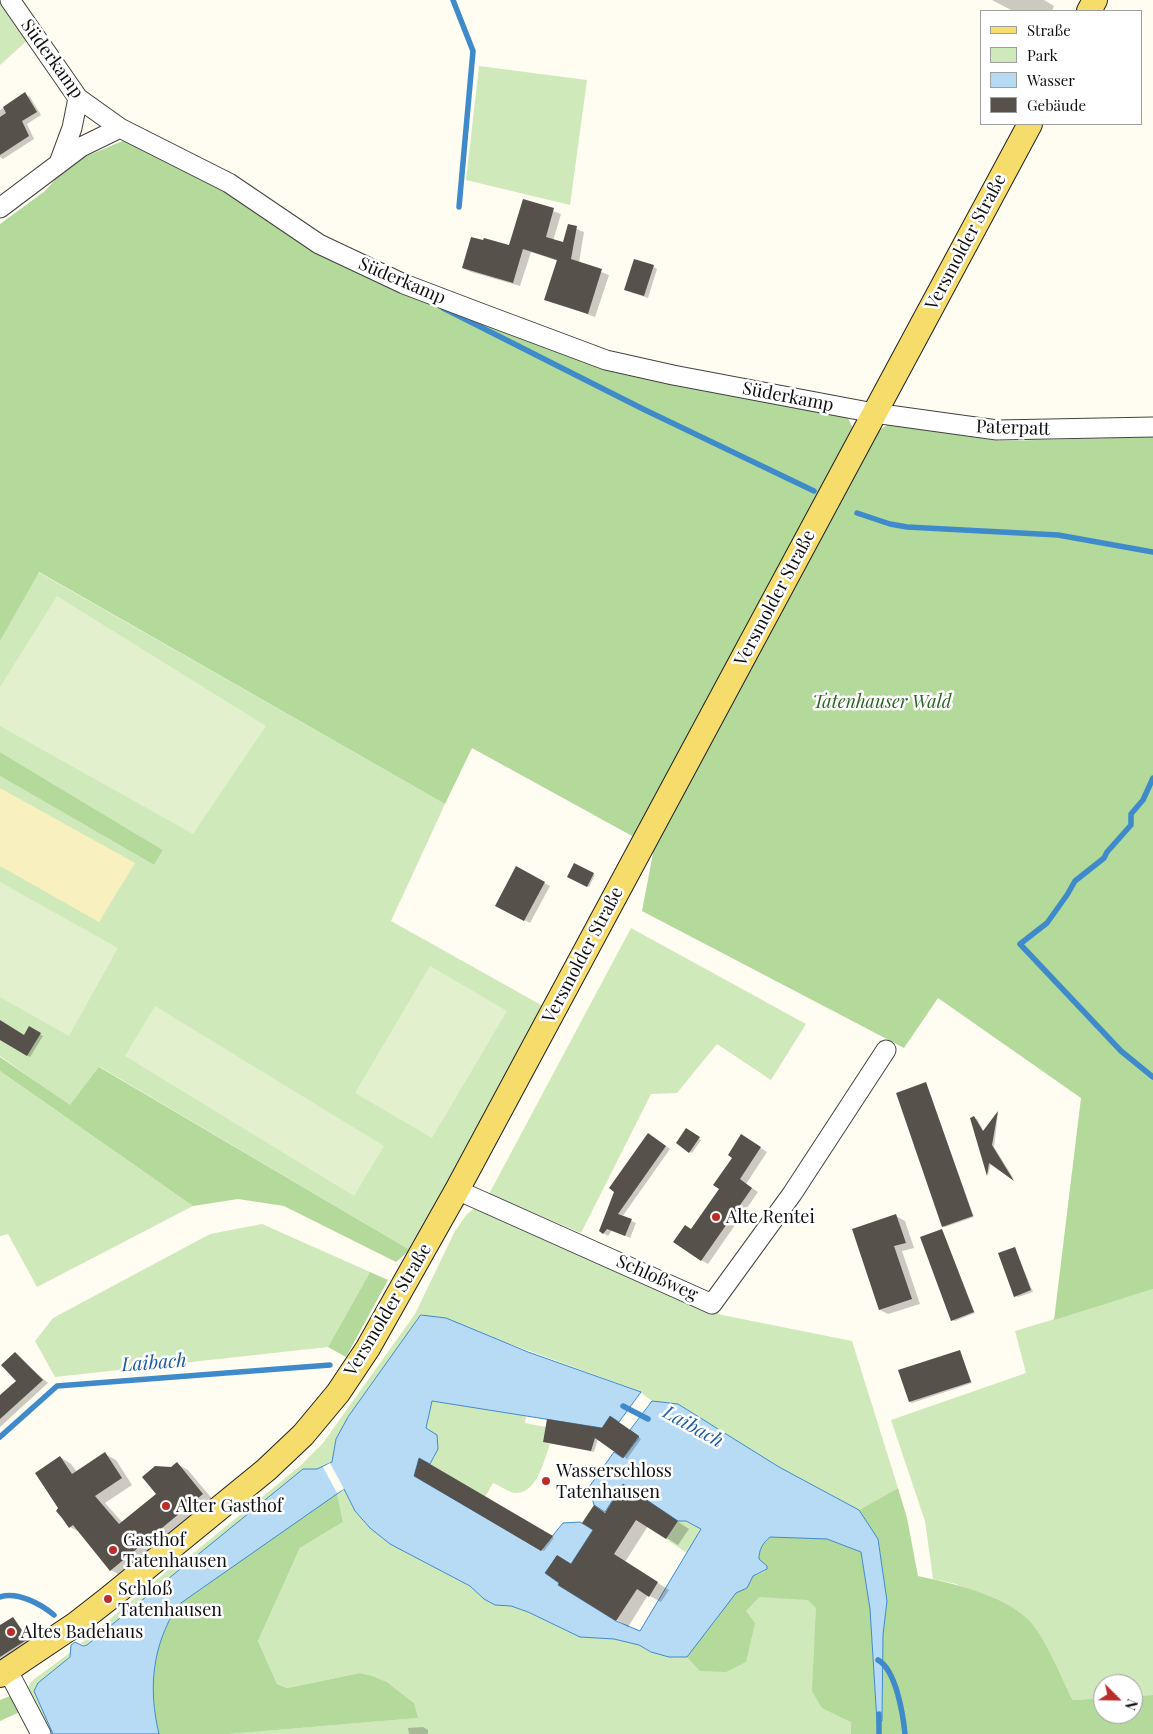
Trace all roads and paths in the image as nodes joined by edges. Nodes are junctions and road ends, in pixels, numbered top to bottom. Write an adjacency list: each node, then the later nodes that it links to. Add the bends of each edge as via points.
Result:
1 (10, 0): 2 (street, Süderkamp)
2 (78, 98): 4 (street, Süderkamp); 5 (street, via 72,128)
3 (1029, 125): 7 (main road, Versmolder Straße)
4 (120, 128): 5 (street, via 81,147); 7 (street, Süderkamp, via 229,183 319,244 404,284 483,314 606,360)
5 (59, 163): 6 (street)
6 (0, 208)
7 (874, 413): 8 (street, Paterpatt, via 997,430); 10 (main road, Versmolder Straße)
8 (1153, 426)
9 (886, 1050): 10 (street, Schloßweg, via 792,1194 712,1304)
10 (457, 1190): 11 (main road, Versmolder Straße, via 368,1348 338,1393 303,1435 266,1470 158,1559 76,1624)
11 (4, 1673): 12 (street)
12 (41, 1734)

